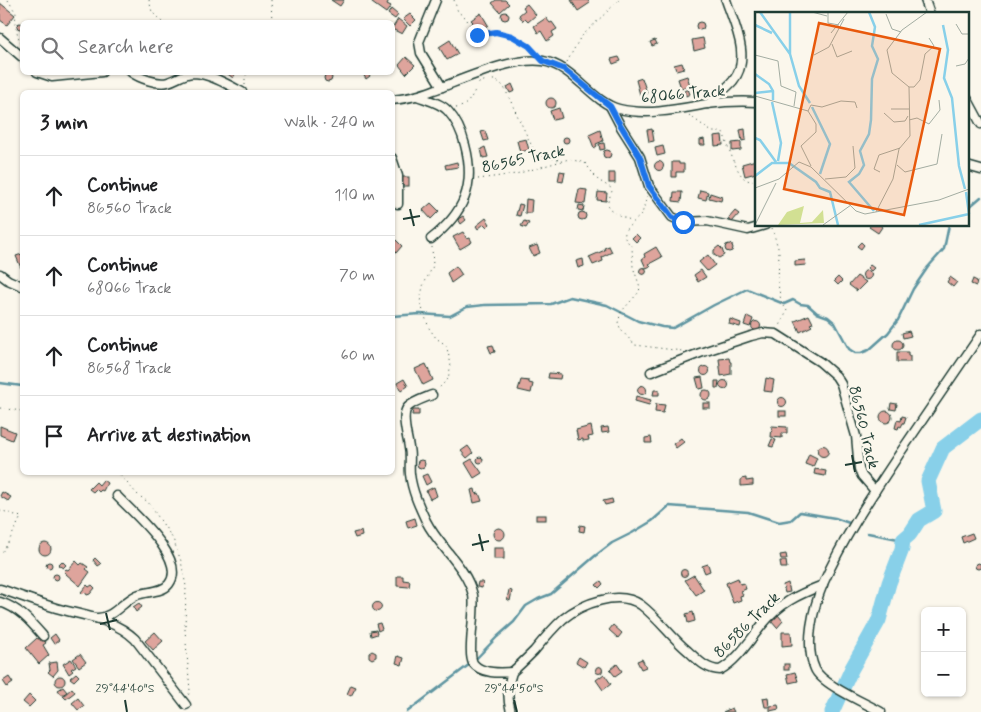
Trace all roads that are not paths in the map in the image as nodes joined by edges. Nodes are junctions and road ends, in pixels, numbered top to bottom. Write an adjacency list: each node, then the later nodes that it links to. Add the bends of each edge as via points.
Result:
1 (436, 0): 12 (street, via 419,42 421,53)
2 (726, 0): 18 (street, via 742,58 736,77)
3 (925, 0): 4 (street)
4 (929, 12)
5 (0, 38): 6 (street)
6 (20, 55)
7 (43, 75): 8 (street)
8 (72, 75)
9 (136, 75): 10 (street, via 162,82)
10 (182, 75)
11 (202, 75): 13 (street)
12 (442, 87): 14 (street, 68066 Track); 19 (street, 68066 Track, via 504,66 543,61 564,69)
13 (241, 90)
14 (417, 96): 15 (street, 68066 Track); 26 (street, via 448,110 468,154 470,180 463,201 446,227)
15 (395, 100)
16 (968, 100): 20 (street)
17 (755, 102): 18 (street, 68066 Track)
18 (708, 104): 19 (street, 68066 Track, via 634,111)
19 (610, 106): 25 (street, via 640,157 649,186 672,217 683,222 707,221 748,230)
20 (981, 124)
21 (968, 166): 23 (street)
22 (395, 167): 24 (street)
23 (981, 170)
24 (398, 204)
25 (762, 226)
26 (431, 239)
27 (0, 274): 28 (street)
28 (20, 285)
29 (981, 334): 32 (street)
30 (652, 372): 32 (street, 86560 Track, via 751,336 776,334 829,368 839,381 856,436 859,469)
31 (432, 395): 39 (street, via 408,407 405,414 414,493 426,522 465,575 473,594 472,660 485,671)
32 (875, 491): 34 (street)
33 (117, 496): 37 (street, via 161,541 173,573 165,587 135,596 109,616)
34 (823, 585): 39 (street, 86586 Track, via 790,599 720,670 704,665 641,605 621,598 601,601 573,612); 42 (street, via 809,643 815,671 824,680)
35 (0, 589): 37 (street)
36 (0, 602): 38 (street, via 25,615)
37 (98, 618): 40 (street, via 125,630 135,639)
38 (43, 636)
39 (512, 672): 41 (street, via 508,694)
40 (186, 705)
41 (511, 712)
42 (881, 712)

